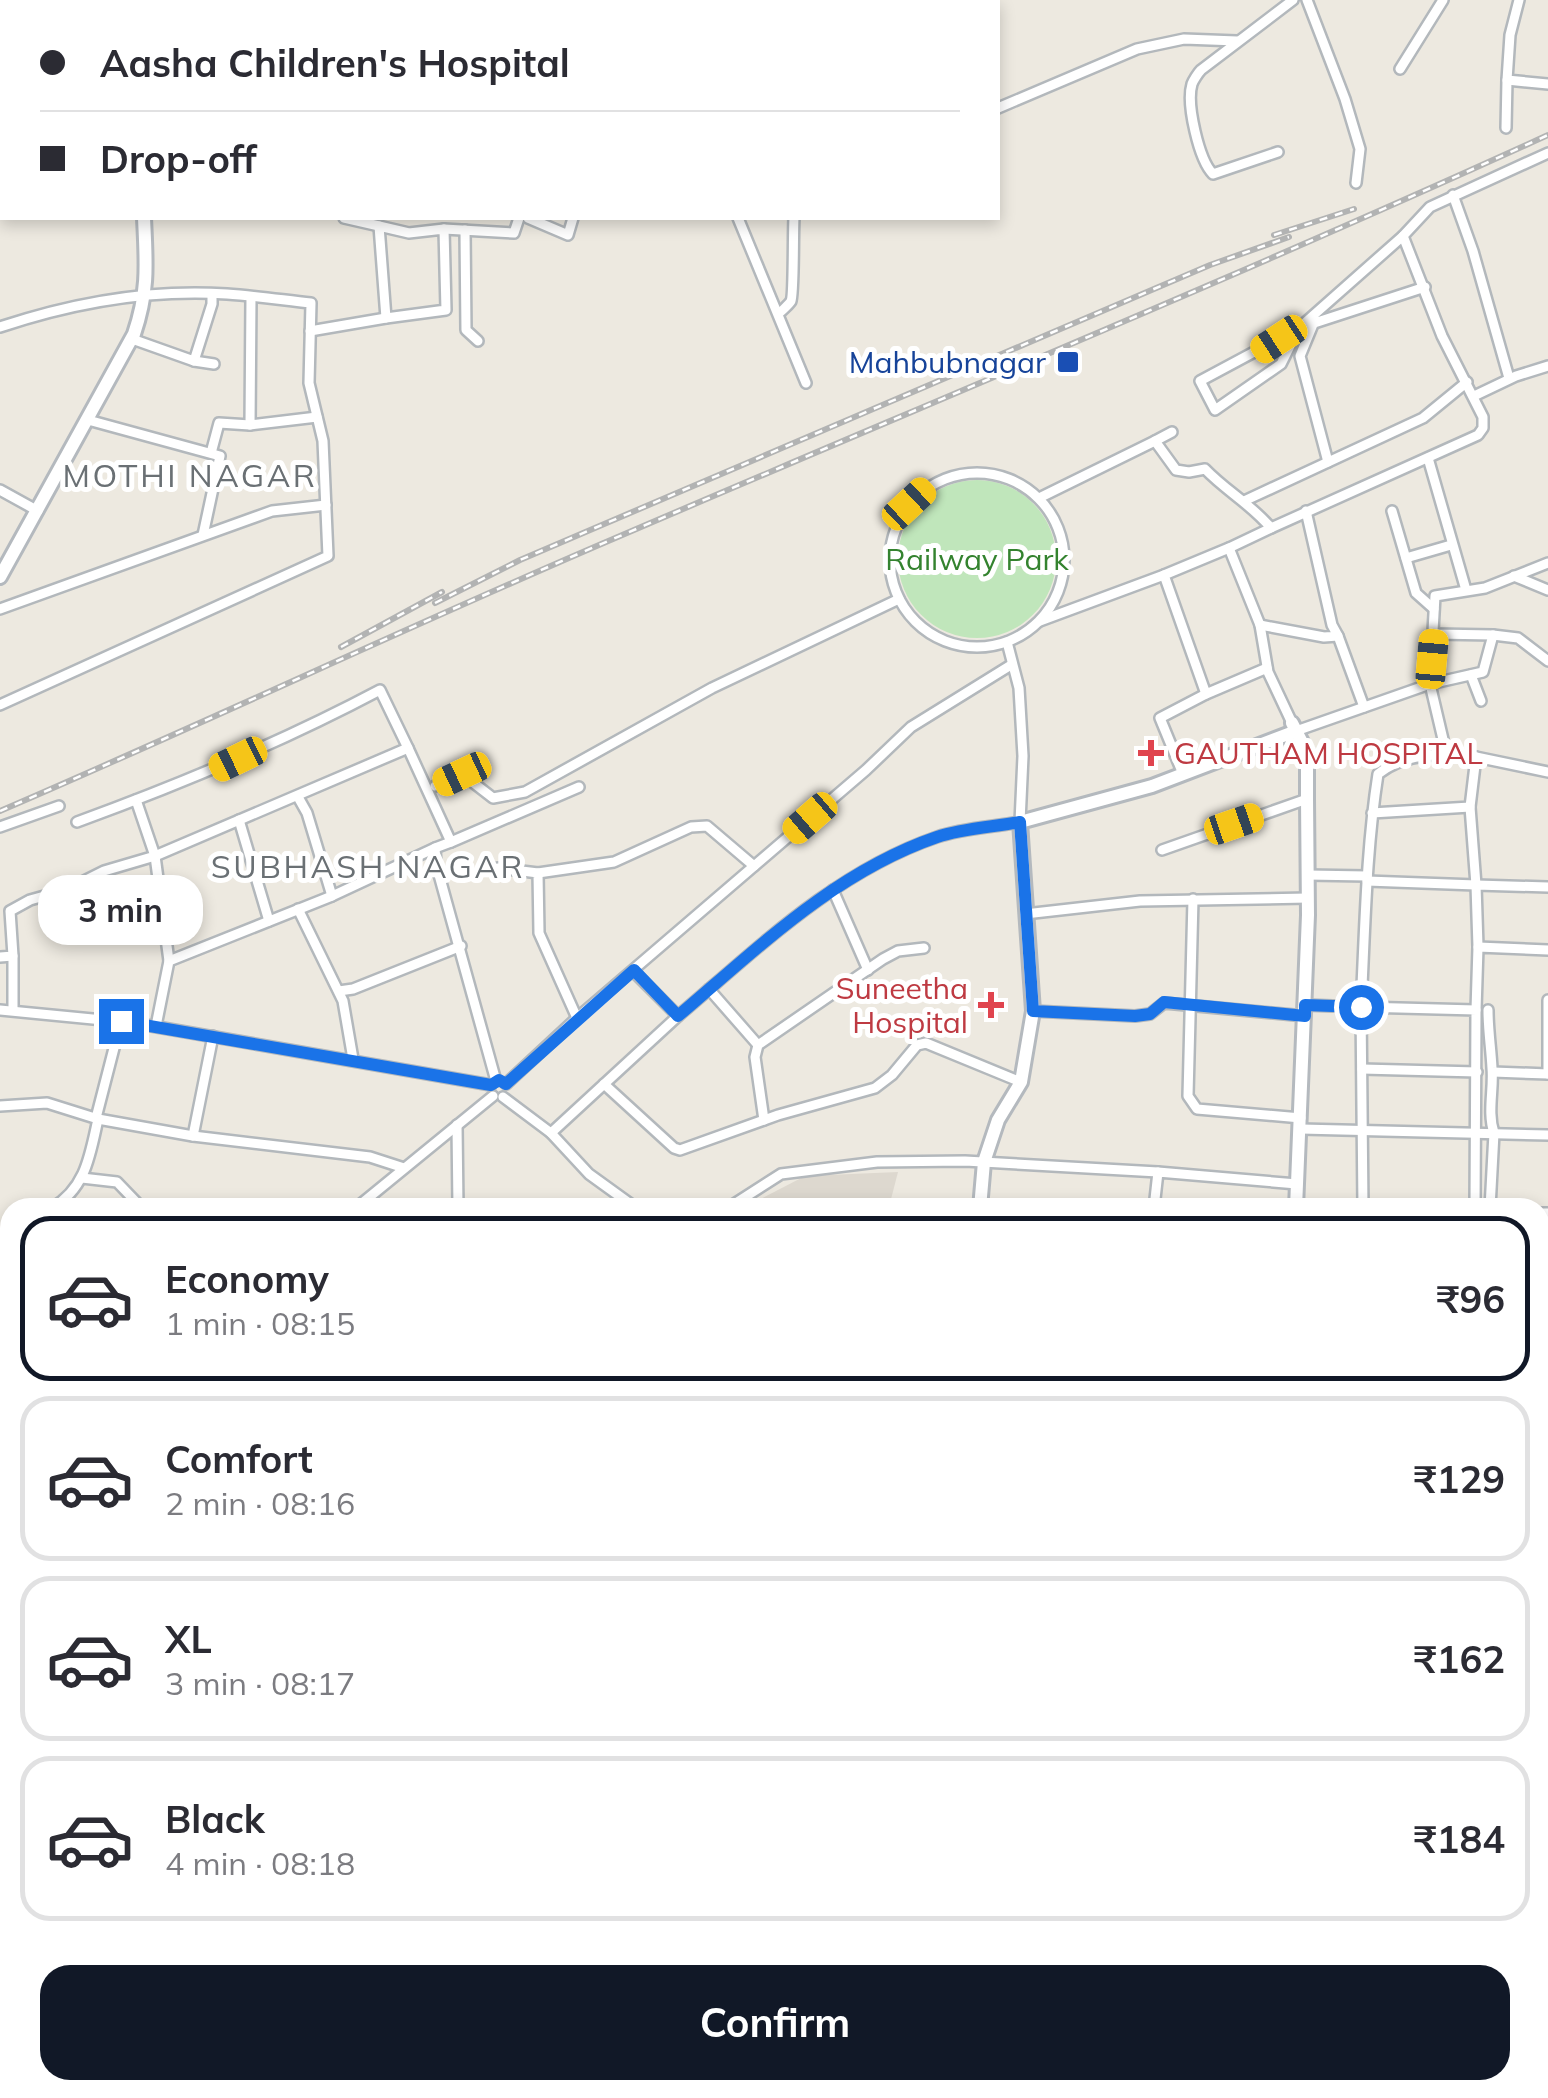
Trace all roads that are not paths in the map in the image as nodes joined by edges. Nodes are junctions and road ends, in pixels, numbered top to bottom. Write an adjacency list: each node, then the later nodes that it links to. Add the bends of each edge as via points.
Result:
1 (1293, 0): 5 (street)
2 (1307, 0): 13 (street, via 1360,150)
3 (1443, 0): 6 (street)
4 (1519, 0): 7 (street)
5 (1238, 41): 9 (street, via 1184,39 1138,49); 11 (street, via 1192,82 1193,124 1206,166 1222,173)
6 (1400, 69)
7 (1507, 80): 8 (street); 10 (street)
8 (1548, 84)
9 (1000, 107)
10 (1506, 128)
11 (1278, 152)
12 (1548, 153): 14 (street)
13 (1356, 183)
14 (1453, 195): 27 (street, via 1430,206); 43 (street)
15 (144, 220): 30 (street)
16 (353, 220): 23 (street)
17 (408, 220): 26 (street)
18 (518, 220): 25 (street, via 514,233)
19 (533, 220): 20 (street, via 568,235)
20 (572, 220)
21 (739, 220): 32 (street)
22 (794, 220): 32 (street, via 793,291)
23 (379, 226): 26 (street); 33 (street)
24 (444, 229): 25 (street); 26 (street); 33 (street, via 446,310)
25 (465, 230): 39 (street, via 466,330)
26 (409, 233)
27 (1403, 236): 28 (street); 36 (street)
28 (1425, 287): 34 (street); 44 (street)
29 (212, 294): 30 (street); 31 (street); 40 (street)
30 (146, 295): 35 (street); 38 (street)
31 (251, 296): 37 (street, via 311,303); 49 (street)
32 (779, 313): 45 (street)
33 (386, 318): 37 (street)
34 (1314, 322): 36 (street); 54 (street, via 1300,356)
35 (0, 326)
36 (1299, 328): 36 (street, via 1281,364 1216,410 1200,380)
37 (310, 330): 47 (street, via 309,383)
38 (132, 339): 40 (street); 48 (street)
39 (478, 341)
40 (194, 361): 41 (street)
41 (214, 364)
42 (1548, 366): 43 (street)
43 (1509, 378): 46 (street)
44 (1467, 382): 46 (street); 54 (street, via 1424,418)
45 (806, 383)
46 (1474, 396): 53 (street, via 1484,424 1478,435)
47 (318, 417): 49 (street); 58 (street)
48 (88, 420): 52 (street); 59 (street)
49 (250, 426): 52 (street, via 220,423)
50 (1172, 432): 51 (street)
51 (1155, 442): 56 (street); 57 (street, via 1176,470 1205,469)
52 (211, 453): 63 (street, via 220,456)
53 (1428, 458): 60 (street); 64 (street)
54 (1328, 462): 57 (street)
55 (0, 490): 59 (street)
56 (1039, 498): 73 (street, via 989,473 945,478 925,489 897,524 890,548); 76 (street, via 1064,545 1056,598)
57 (1244, 501): 62 (street)
58 (326, 505): 63 (street, via 272,511); 89 (street, via 328,556)
59 (38, 511): 70 (street)
60 (1306, 511): 62 (street); 80 (street)
61 (1392, 511): 66 (street)
62 (1270, 528): 65 (street)
63 (203, 535): 74 (street)
64 (1451, 545): 66 (street); 71 (street)
65 (1229, 548): 68 (street); 77 (street)
66 (1406, 558): 75 (street, via 1416,593)
67 (1548, 563): 69 (street)
68 (1164, 575): 76 (street); 87 (street)
69 (1514, 576): 71 (street); 72 (street)
70 (0, 577)
71 (1466, 590): 75 (street, via 1438,594)
72 (1548, 590)
73 (899, 599): 81 (street, via 910,616 945,641); 97 (street, via 712,688 526,792 494,798 462,774)
74 (0, 608)
75 (1434, 609): 78 (street)
76 (1040, 620): 81 (street)
77 (1260, 625): 80 (street); 84 (street)
78 (1435, 634): 79 (street); 86 (street)
79 (1493, 635): 82 (street, via 1518,638); 85 (street, via 1483,672)
80 (1338, 636): 90 (street)
81 (1007, 642): 83 (street)
82 (1548, 661)
83 (1012, 664): 107 (street, via 1020,688); 113 (street, via 912,727)
84 (1266, 668): 87 (street); 91 (street)
85 (1471, 675): 86 (street); 88 (street)
86 (1430, 684): 90 (street); 93 (street)
87 (1206, 694): 96 (street, via 1160,718)
88 (1482, 701)
89 (0, 704)
90 (1364, 707): 91 (street)
91 (1294, 727): 96 (street); 100 (street, via 1307,752)
92 (408, 748): 99 (street); 101 (street, via 380,690 313,726); 109 (street)
93 (1446, 752): 94 (street); 104 (street, via 1386,767 1378,774)
94 (1476, 757): 95 (street); 103 (street)
95 (1548, 772)
96 (1183, 774): 107 (street)
97 (436, 786)
98 (579, 787): 109 (street)
99 (298, 797): 105 (street); 121 (street)
100 (1307, 799): 111 (street); 116 (street)
101 (136, 800): 106 (street); 112 (street)
102 (59, 806): 108 (street)
103 (1470, 807): 104 (street); 118 (street)
104 (1372, 813): 117 (street)
105 (238, 820): 112 (street); 127 (street)
106 (76, 822)
107 (1020, 822): 120 (street, via 939,836); 126 (street)
108 (0, 827)
109 (451, 842): 110 (street)
110 (434, 848): 121 (street); 128 (street)
111 (1162, 850)
112 (155, 856): 125 (street); 134 (street)
113 (754, 866): 115 (street, via 706,826 614,862); 135 (street)
114 (498, 868): 115 (street)
115 (538, 874): 149 (street, via 539,933)
116 (1308, 875): 117 (street); 122 (street)
117 (1367, 879): 118 (street); 141 (street)
118 (1476, 885): 119 (street); 129 (street)
119 (1548, 888)
120 (833, 890): 136 (street); 137 (street)
121 (332, 896): 124 (street)
122 (1308, 898): 123 (street); 144 (street)
123 (1193, 899): 126 (street); 140 (street)
124 (298, 909): 127 (street); 138 (street)
125 (5, 912): 132 (street)
126 (1024, 914): 147 (street)
127 (270, 920): 134 (street)
128 (461, 946): 138 (street); 161 (street)
129 (1478, 947): 131 (street); 145 (street)
130 (924, 948): 136 (street, via 898,951)
131 (1548, 950)
132 (13, 956): 133 (street); 143 (street)
133 (0, 957)
134 (169, 961): 151 (street)
135 (634, 970): 148 (street); 149 (street)
136 (868, 970): 153 (street)
137 (709, 989): 148 (street); 153 (street)
138 (338, 991): 154 (street)
139 (1548, 1000): 158 (street)
140 (1193, 1004): 144 (street); 147 (street, via 1164,1002 1135,1016); 165 (street, via 1191,1104)
141 (1361, 1007): 144 (street); 145 (street); 155 (street)
142 (0, 1010): 143 (street)
143 (13, 1010): 150 (street)
144 (1305, 1010): 165 (street)
145 (1476, 1010): 156 (street)
146 (1488, 1010): 157 (street)
147 (1033, 1011): 159 (street)
148 (678, 1016): 160 (street)
149 (578, 1018): 161 (street)
150 (121, 1021): 151 (street); 163 (street)
151 (156, 1026): 152 (street)
152 (213, 1036): 154 (street); 172 (street)
153 (758, 1044): 164 (street)
154 (354, 1059): 161 (street)
155 (1362, 1069): 156 (street); 167 (street)
156 (1476, 1072): 169 (street)
157 (1493, 1072): 158 (street); 170 (street)
158 (1548, 1074)
159 (1021, 1082): 164 (street, via 926,1043 875,1088); 173 (street)
160 (604, 1084): 164 (street, via 680,1150); 168 (street)
161 (498, 1089): 166 (street); 168 (street)
162 (0, 1106): 163 (street, via 47,1103)
163 (97, 1118): 172 (street); 176 (street)
164 (764, 1120)
165 (1301, 1123): 167 (street); 177 (street)
166 (457, 1125): 174 (street); 181 (street)
167 (1364, 1130): 169 (street); 187 (street)
168 (551, 1133): 182 (street)
169 (1476, 1133): 170 (street); 188 (street)
170 (1493, 1134): 171 (street); 189 (street)
171 (1548, 1135)
172 (193, 1136): 174 (street)
173 (984, 1162): 175 (street); 183 (street, via 877,1162 793,1171); 184 (street)
174 (404, 1168): 180 (street)
175 (1158, 1172): 177 (street); 185 (street)
176 (82, 1178): 178 (street); 179 (street, via 117,1182)
177 (1297, 1184): 186 (street)
178 (70, 1198)
179 (132, 1198)
180 (368, 1198)
181 (458, 1198)
182 (622, 1198)
183 (744, 1198)
184 (981, 1198)
185 (1155, 1198)
186 (1296, 1198)
187 (1363, 1198)
188 (1475, 1198)
189 (1490, 1198)

